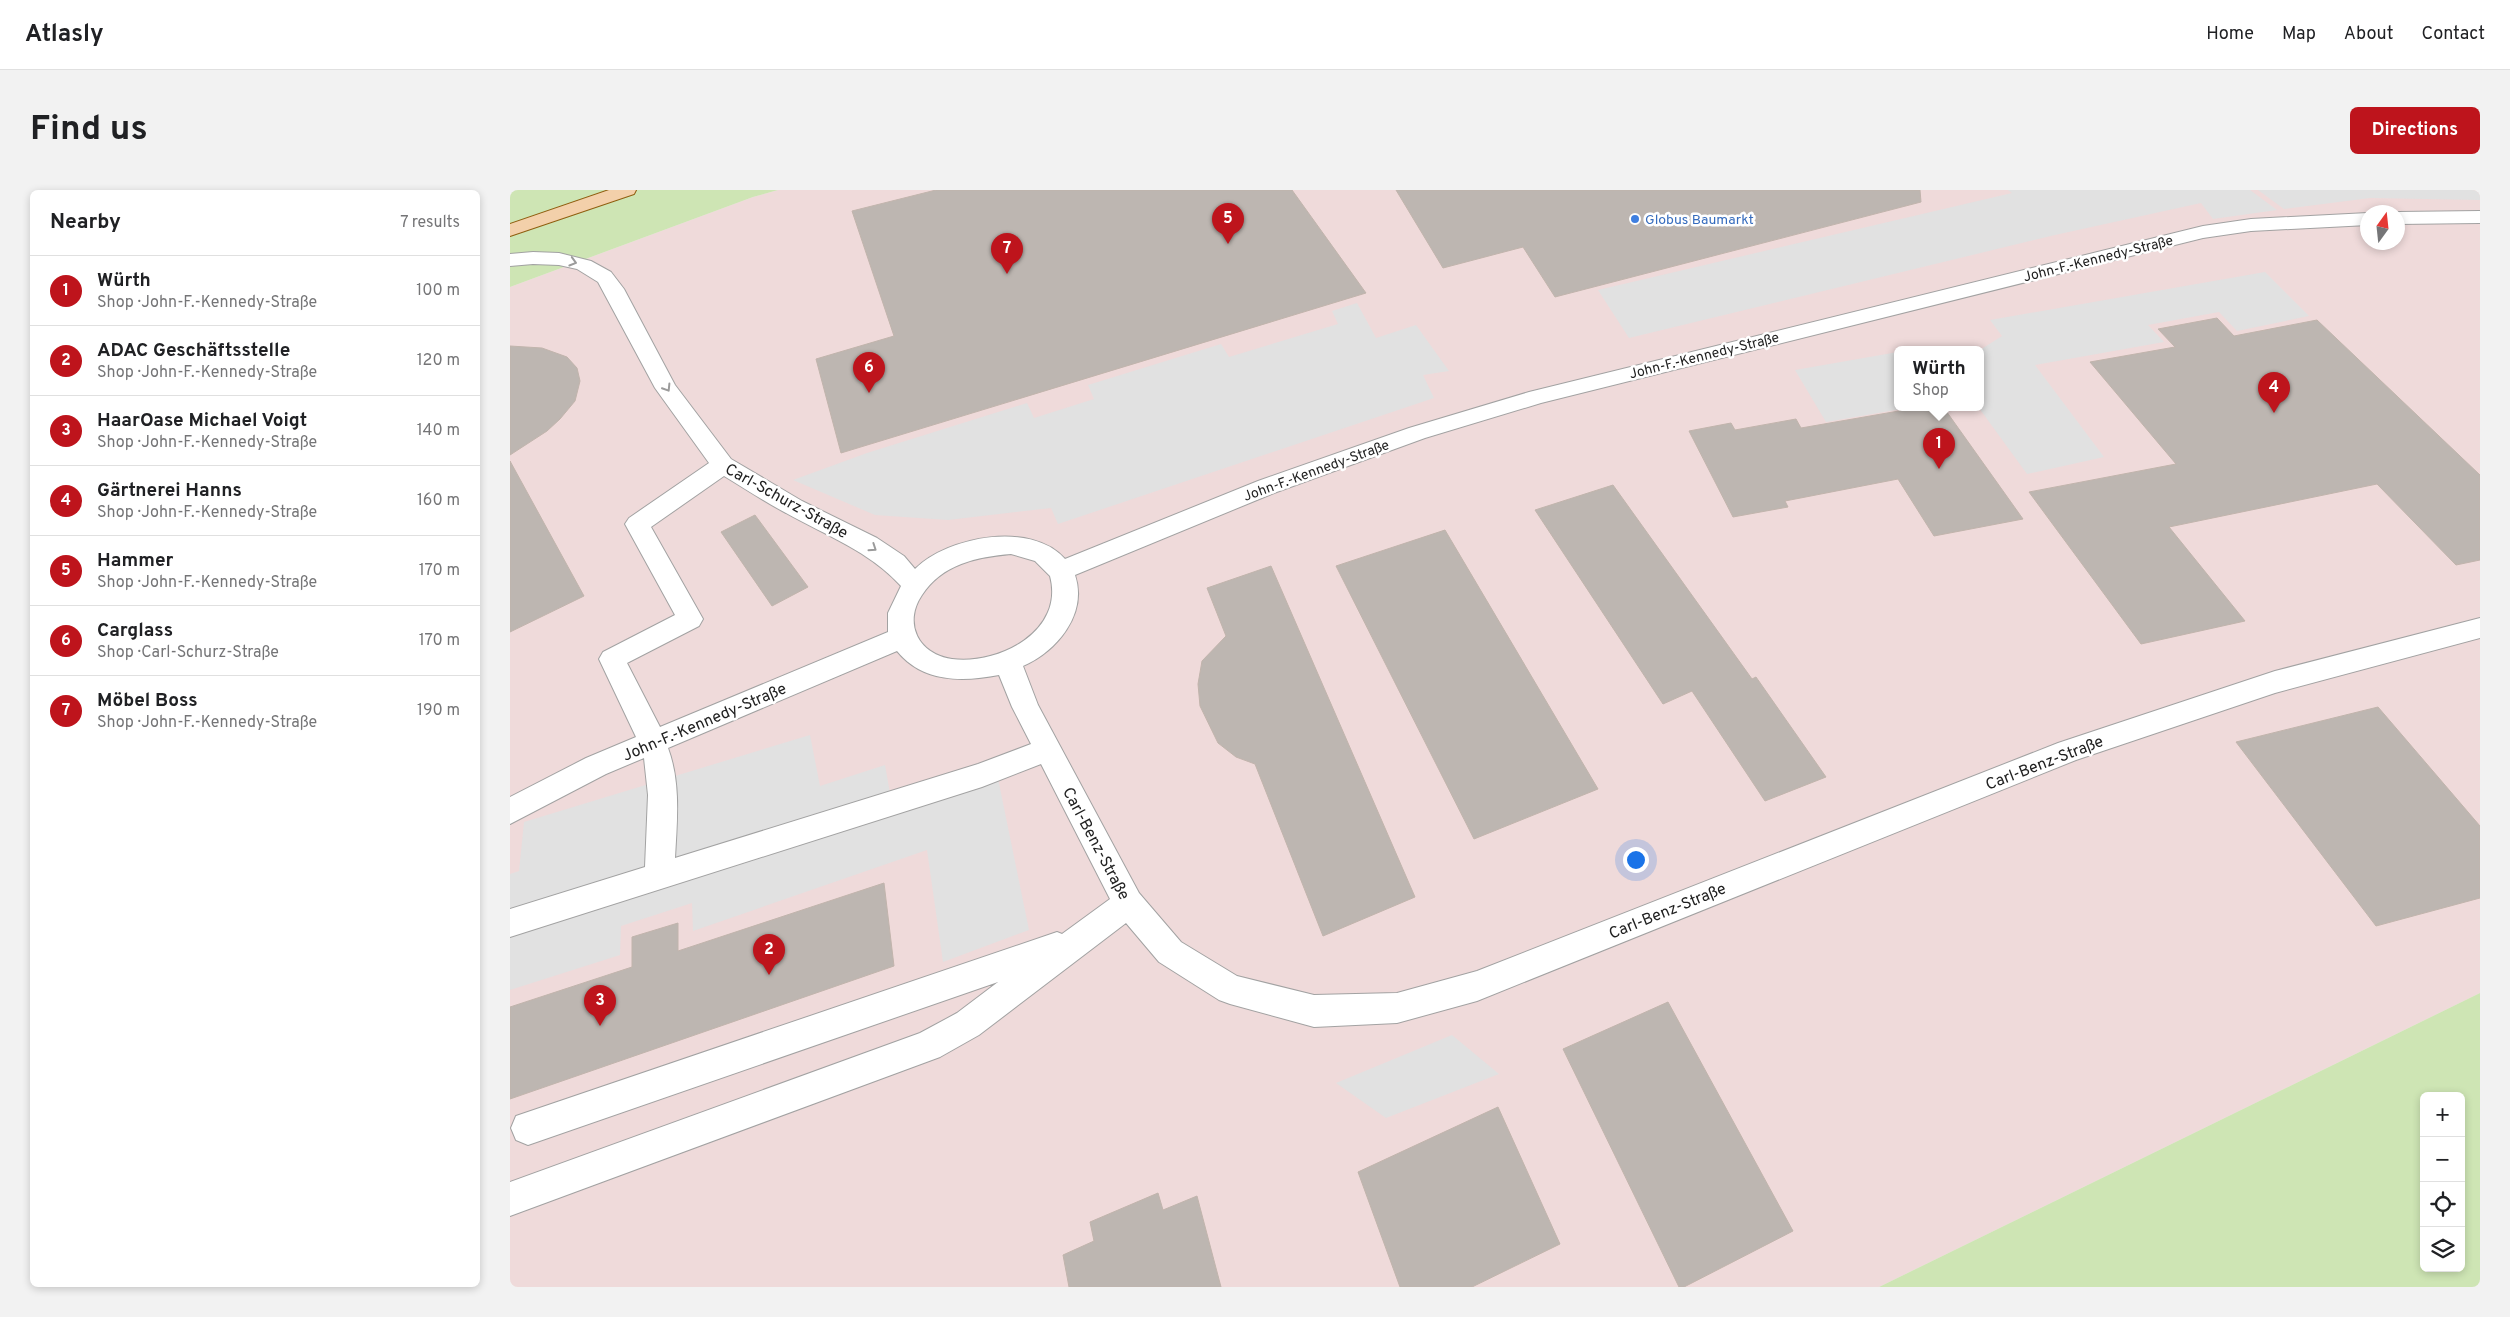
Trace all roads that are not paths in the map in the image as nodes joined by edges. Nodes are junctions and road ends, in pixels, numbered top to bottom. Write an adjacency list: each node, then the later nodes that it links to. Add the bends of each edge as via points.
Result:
1 (627, 190): 5 (main road)
2 (2480, 217): 3 (street)
3 (2405, 218)
4 (2360, 219): 8 (street, John-F.-Kennedy-Straße, via 2251,225 2203,232 1537,396 1417,433 1266,487)
5 (510, 230)
6 (510, 260): 7 (street, Carl-Schurz-Straße, one-way to 7, via 549,257 576,262 604,276 666,388)
7 (723, 465): 9 (street, Carl-Schurz-Straße, one-way to 9, via 794,507 868,544 895,563); 13 (street, via 637,524 690,619 612,659)
8 (1062, 570): 9 (street, via 1041,553 1011,545 976,548 941,562); 12 (street, via 1068,594 1060,620 1039,644)
9 (914, 585): 11 (street, via 903,602 899,621)
10 (2480, 628): 17 (street, Carl-Benz-Straße, via 2275,682 2068,751 1477,986 1396,1008 1314,1011 1230,989 1170,952)
11 (901, 638): 12 (street, via 916,657 942,669 974,670); 13 (street, John-F.-Kennedy-Straße)
12 (1008, 662): 14 (street, Carl-Benz-Straße, via 1025,707)
13 (652, 743): 15 (street, John-F.-Kennedy-Straße, via 596,766); 16 (street, via 660,768 662,790)
14 (1047, 750): 16 (street, via 982,776); 17 (street, Carl-Benz-Straße)
15 (510, 811)
16 (659, 877): 18 (street)
17 (1128, 904): 19 (street)
18 (510, 923)
19 (1081, 939): 20 (street); 21 (street, via 968,1024 929,1046)
20 (528, 1128)
21 (510, 1199)

